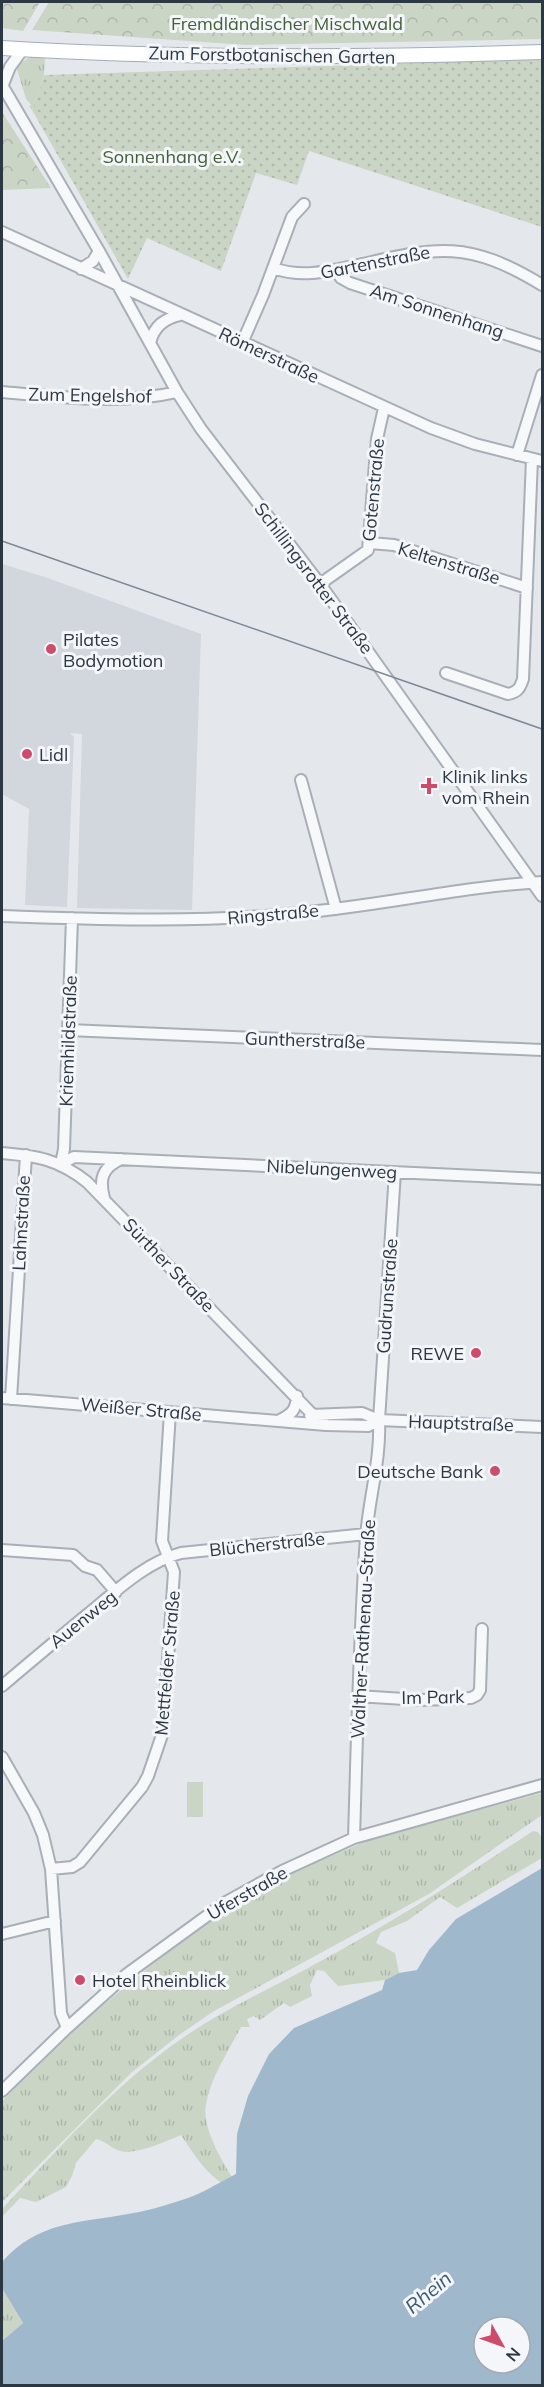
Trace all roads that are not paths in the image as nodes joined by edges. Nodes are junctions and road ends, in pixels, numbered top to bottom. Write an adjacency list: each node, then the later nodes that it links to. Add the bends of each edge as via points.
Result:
1 (2, 48): 2 (main road, Zum Forstbotanischen Garten)
2 (22, 49): 3 (main road, Zum Forstbotanischen Garten, via 243,57); 4 (street)
3 (543, 52)
4 (2, 86): 7 (street, Schillingsrotter Straße)
5 (304, 204): 8 (street, via 292,217)
6 (2, 232): 9 (street, Römerstraße)
7 (99, 251): 9 (street); 12 (street, Schillingsrotter Straße)
8 (273, 268): 10 (street, Gartenstraße, via 302,274); 15 (street)
9 (81, 269): 12 (street, Römerstraße)
10 (336, 270): 11 (street, Gartenstraße, via 411,252 456,250 498,260); 16 (street, Am Sonnenhang, via 340,278 350,283)
11 (543, 285)
12 (118, 286): 13 (street, Römerstraße); 14 (street, Schillingsrotter Straße)
13 (180, 315): 14 (street, via 162,322); 15 (street, Römerstraße)
14 (150, 343): 19 (street, Schillingsrotter Straße)
15 (242, 343): 20 (street, Römerstraße)
16 (543, 346)
17 (543, 375): 21 (street)
18 (2, 392): 19 (street, Zum Engelshof, via 51,397 156,397)
19 (177, 392): 24 (street, Schillingsrotter Straße)
20 (384, 408): 21 (street, Römerstraße, via 430,428); 23 (street, Gotenstraße, via 377,439)
21 (518, 455): 22 (street, Römerstraße)
22 (537, 460): 25 (street, Keltenstraße)
23 (370, 543): 24 (street, Gotenstraße, via 368,550); 25 (street, Keltenstraße, via 394,545)
24 (320, 584): 28 (street, Schillingsrotter Straße)
25 (527, 588): 26 (street, Keltenstraße, via 520,687 508,693)
26 (446, 673)
27 (301, 780): 30 (street)
28 (538, 882): 29 (street, Schillingsrotter Straße); 30 (street, Ringstraße)
29 (543, 896)
30 (336, 909): 32 (street, Ringstraße, via 198,920)
31 (2, 916): 32 (street, Ringstraße)
32 (72, 918): 33 (street, Kriemhildstraße)
33 (68, 1030): 34 (street, Guntherstraße); 38 (street, Kriemhildstraße)
34 (543, 1050)
35 (2, 1153): 36 (street, Sürther Straße)
36 (26, 1155): 38 (street, Sürther Straße); 43 (street, Lahnstraße)
37 (121, 1159): 38 (street, Nibelungenweg, via 74,1157); 39 (street, Nibelungenweg); 41 (street, via 102,1174)
38 (61, 1164): 41 (street, Sürther Straße)
39 (395, 1172): 40 (street, Nibelungenweg); 48 (street, Gudrunstraße)
40 (543, 1179)
41 (104, 1198): 42 (street, Sürther Straße)
42 (297, 1396): 45 (street, Hauptstraße); 46 (street, Sürther Straße); 47 (street, via 296,1408)
43 (6, 1398): 44 (street, Weißer Straße)
44 (170, 1412): 47 (street, Weißer Straße); 53 (street, Mettfelder Straße, via 162,1541)
45 (340, 1413): 46 (street, Hauptstraße); 48 (street, Hauptstraße, via 362,1413)
46 (313, 1415): 47 (street, Weißer Straße); 49 (street)
47 (280, 1420): 49 (street, Weißer Straße)
48 (379, 1420): 49 (street, Hauptstraße, via 368,1426); 50 (street, Hauptstraße); 51 (street, Walther-Rathenau-Straße, via 380,1444)
49 (326, 1425)
50 (543, 1427)
51 (366, 1534): 53 (street, Blücherstraße); 57 (street, Walther-Rathenau-Straße)
52 (2, 1550): 54 (street, via 72,1554 85,1566 97,1570)
53 (168, 1556): 54 (street, Auenweg); 61 (street, Mettfelder Straße, via 174,1572 163,1732 151,1767 142,1787 80,1862)
54 (116, 1592): 56 (street, Auenweg)
55 (482, 1629): 57 (street, Im Park, via 477,1695 420,1700)
56 (2, 1686)
57 (357, 1696): 60 (street, Walther-Rathenau-Straße)
58 (2, 1757): 61 (street, via 44,1835)
59 (543, 1785): 60 (street, Uferstraße)
60 (354, 1838): 64 (street, Uferstraße, via 226,1902 127,1974)
61 (51, 1869): 62 (street)
62 (55, 1921): 63 (street); 64 (street, via 62,2013)
63 (2, 1934)
64 (67, 2028): 65 (street, Uferstraße)
65 (2, 2091)

